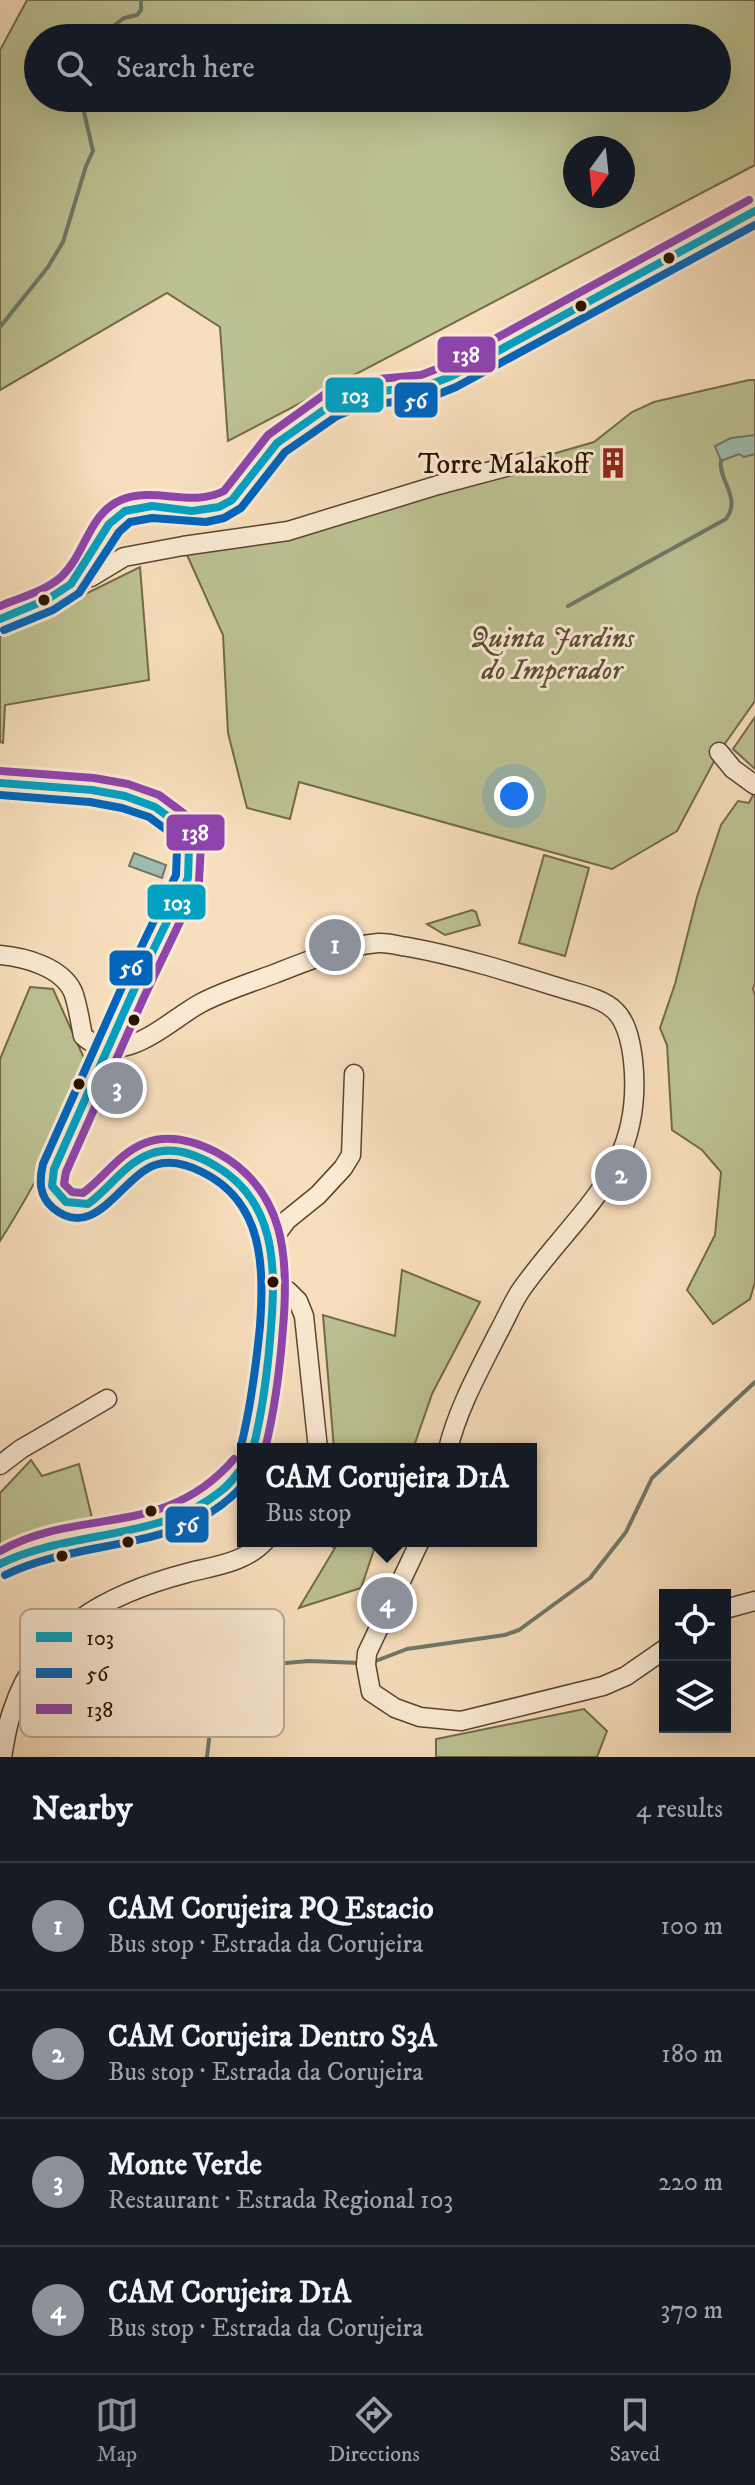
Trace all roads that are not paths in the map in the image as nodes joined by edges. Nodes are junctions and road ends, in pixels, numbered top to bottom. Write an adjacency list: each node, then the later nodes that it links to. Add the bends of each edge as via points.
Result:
1 (755, 211): 3 (main road, via 452,376 424,387 360,393 331,405 277,443 223,506 212,511 126,510 114,517)
2 (525, 462): 3 (street, via 288,531 124,557 91,577)
3 (75, 580): 4 (main road)
4 (0, 619)
5 (719, 752): 7 (street)
6 (0, 783): 9 (main road, via 145,800 164,812 189,842 188,878)
7 (755, 785)
8 (0, 955): 9 (street, via 27,960 60,977 72,990 83,1036)
9 (109, 1047): 11 (main road, via 54,1169 55,1193 71,1205 88,1204 144,1156 184,1152 217,1166 244,1188); 16 (street, via 143,1040 201,1003 279,972 382,942 490,966 597,1000 624,1019 635,1074 625,1148 611,1177 519,1292 455,1421)
10 (354, 1074): 11 (street, via 351,1155)
11 (270, 1243): 12 (main road)
12 (274, 1289): 14 (main road); 15 (street, via 288,1291 304,1316)
13 (107, 1399): 17 (street)
14 (254, 1443)
15 (317, 1443)
16 (450, 1443)
17 (0, 1465)
18 (237, 1473): 21 (main road, via 195,1509 25,1551)
19 (259, 1547): 24 (street, via 240,1559 150,1583)
20 (417, 1547): 25 (street, via 367,1653 371,1692 395,1708 461,1721 603,1686)
21 (0, 1564)
22 (755, 1601): 23 (street)
23 (731, 1607)
24 (93, 1609)
25 (659, 1653)
26 (20, 1694): 27 (street)
27 (2, 1757)

